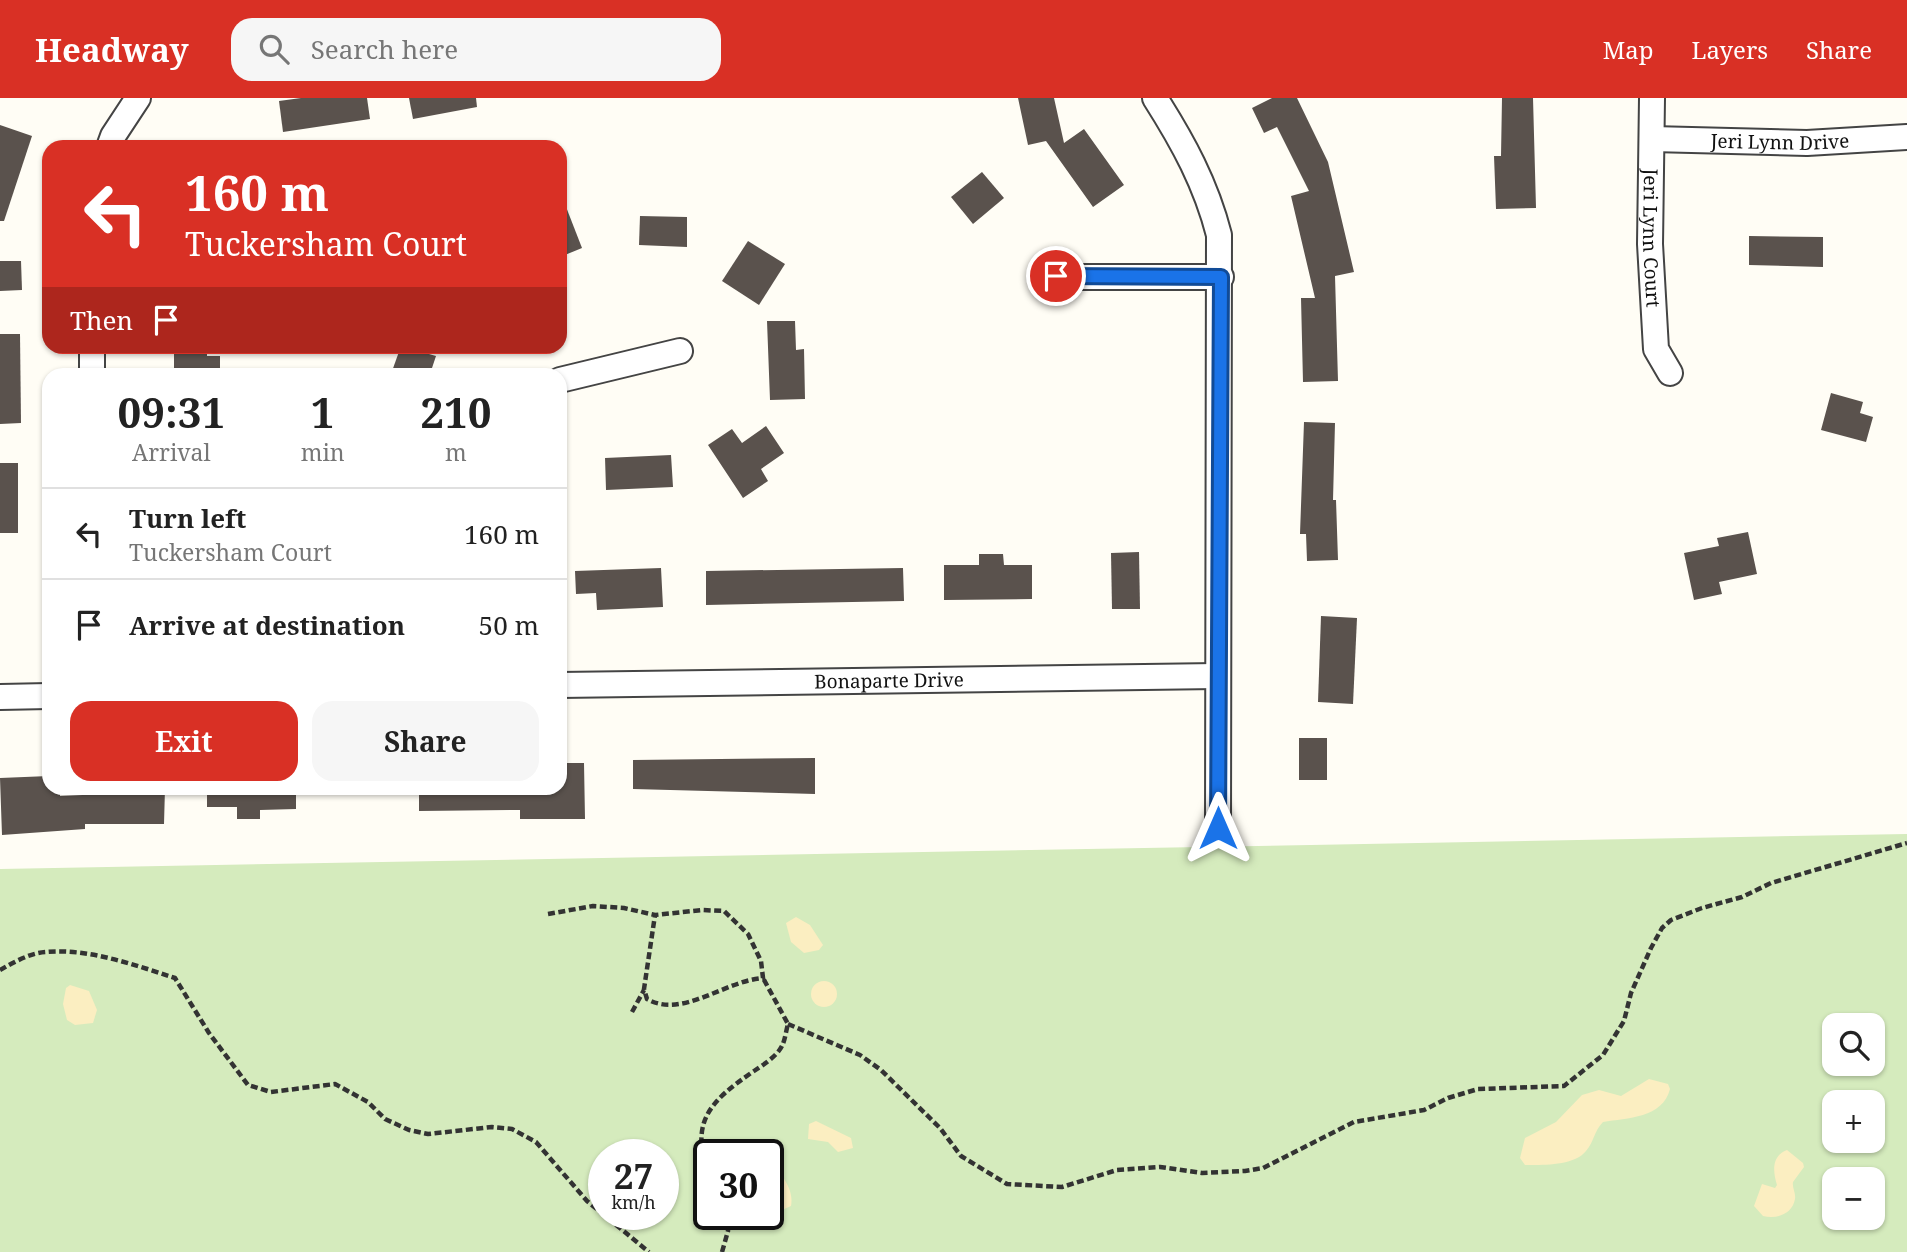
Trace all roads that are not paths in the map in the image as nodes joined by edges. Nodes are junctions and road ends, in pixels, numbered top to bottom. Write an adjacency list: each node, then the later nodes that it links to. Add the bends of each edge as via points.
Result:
1 (138, 98): 6 (street)
2 (1155, 98): 8 (street, via 1209,196 1219,235)
3 (1651, 98): 5 (street, Jeri Lynn Court)
4 (1907, 137): 5 (street, Jeri Lynn Drive, via 1807,143)
5 (1652, 139): 10 (street, Jeri Lynn Court, via 1650,244 1656,349)
6 (112, 140)
7 (1056, 276): 8 (street)
8 (1221, 277): 12 (street)
9 (680, 351): 11 (street)
10 (1670, 373)
11 (567, 378)
12 (1217, 676): 13 (street, Bonaparte Drive); 16 (street)
13 (567, 685)
14 (42, 696): 15 (street)
15 (0, 697)
16 (1218, 828)

